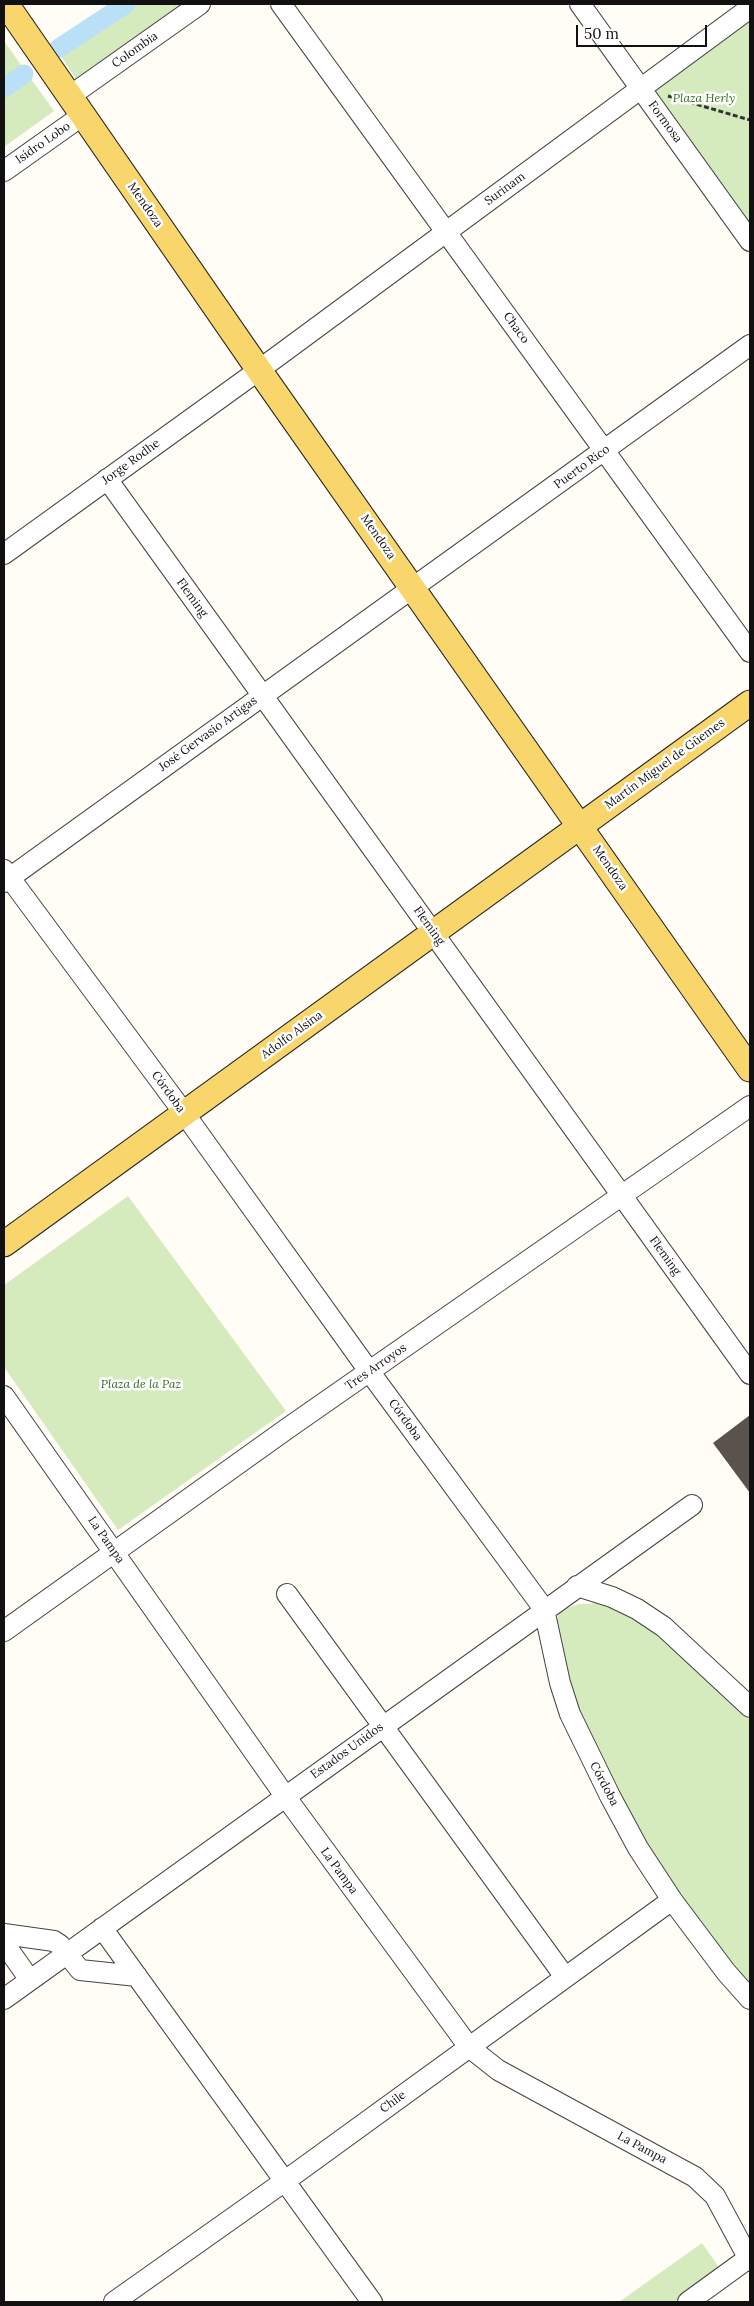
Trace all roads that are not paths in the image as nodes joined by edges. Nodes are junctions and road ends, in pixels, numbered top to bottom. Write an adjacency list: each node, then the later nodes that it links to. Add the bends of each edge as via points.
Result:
1 (200, 4): 7 (street, Colombia)
2 (281, 4): 9 (street, Chaco)
3 (580, 4): 6 (street, Formosa)
4 (750, 8): 6 (street, Surinam)
5 (8, 14): 7 (main road, Mendoza)
6 (641, 89): 9 (street, Surinam); 10 (street, Formosa)
7 (76, 105): 8 (street, Isidro Lobo); 12 (main road, Mendoza)
8 (4, 171)
9 (446, 232): 12 (street, Surinam); 13 (street, Chaco)
10 (750, 241)
11 (750, 345): 13 (street, Puerto Rico)
12 (259, 370): 14 (street, Jorge Rodhe); 16 (main road, Mendoza)
13 (604, 450): 16 (street, Puerto Rico); 17 (street, Chaco)
14 (107, 479): 15 (street, Jorge Rodhe); 18 (street, Fleming)
15 (4, 554)
16 (414, 588): 18 (street, José Gervasio Artigas); 20 (main road, Mendoza)
17 (750, 652)
18 (262, 694): 21 (street, José Gervasio Artigas); 22 (street, Fleming)
19 (750, 703): 20 (main road, Martín Miguel de Güemes)
20 (581, 826): 22 (main road, Adolfo Alsina); 23 (main road, Mendoza)
21 (6, 877): 25 (street, Córdoba)
22 (434, 932): 25 (main road, Adolfo Alsina); 26 (street, Fleming)
23 (750, 1069)
24 (750, 1106): 26 (street, Tres Arroyos)
25 (184, 1113): 27 (main road, Adolfo Alsina); 28 (street, Córdoba)
26 (622, 1197): 28 (street, Tres Arroyos); 29 (street, Fleming)
27 (4, 1244)
28 (369, 1372): 32 (street, Tres Arroyos); 35 (street, Córdoba)
29 (750, 1374)
30 (4, 1396): 32 (street, La Pampa)
31 (692, 1505): 33 (street, Estados Unidos)
32 (114, 1552): 36 (street, Tres Arroyos); 39 (street, La Pampa)
33 (578, 1586): 35 (street, Estados Unidos); 37 (street, via 612,1597 664,1627)
34 (287, 1594): 38 (street)
35 (544, 1609): 38 (street, Estados Unidos); 40 (street, Córdoba, via 570,1714 633,1839)
36 (4, 1631)
37 (750, 1707)
38 (383, 1726): 39 (street, Estados Unidos); 46 (street)
39 (285, 1796): 41 (street, Estados Unidos); 50 (street, La Pampa)
40 (672, 1900): 46 (street, Chile); 49 (street, Córdoba)
41 (102, 1928): 44 (street, Estados Unidos); 45 (street)
42 (4, 1934): 44 (street, via 54,1941)
43 (4, 1943): 47 (street)
44 (66, 1954): 45 (street, via 80,1970); 47 (street, Estados Unidos)
45 (137, 1976): 51 (street)
46 (565, 1977): 50 (street, Chile)
47 (30, 1980): 48 (street, Estados Unidos)
48 (4, 1999)
49 (750, 1999)
50 (468, 2047): 51 (street, Chile); 52 (street, La Pampa, via 498,2070 696,2177 715,2196)
51 (285, 2181): 53 (street, Chile); 54 (street)
52 (750, 2259): 55 (street)
53 (114, 2302)
54 (372, 2302)
55 (688, 2302)

